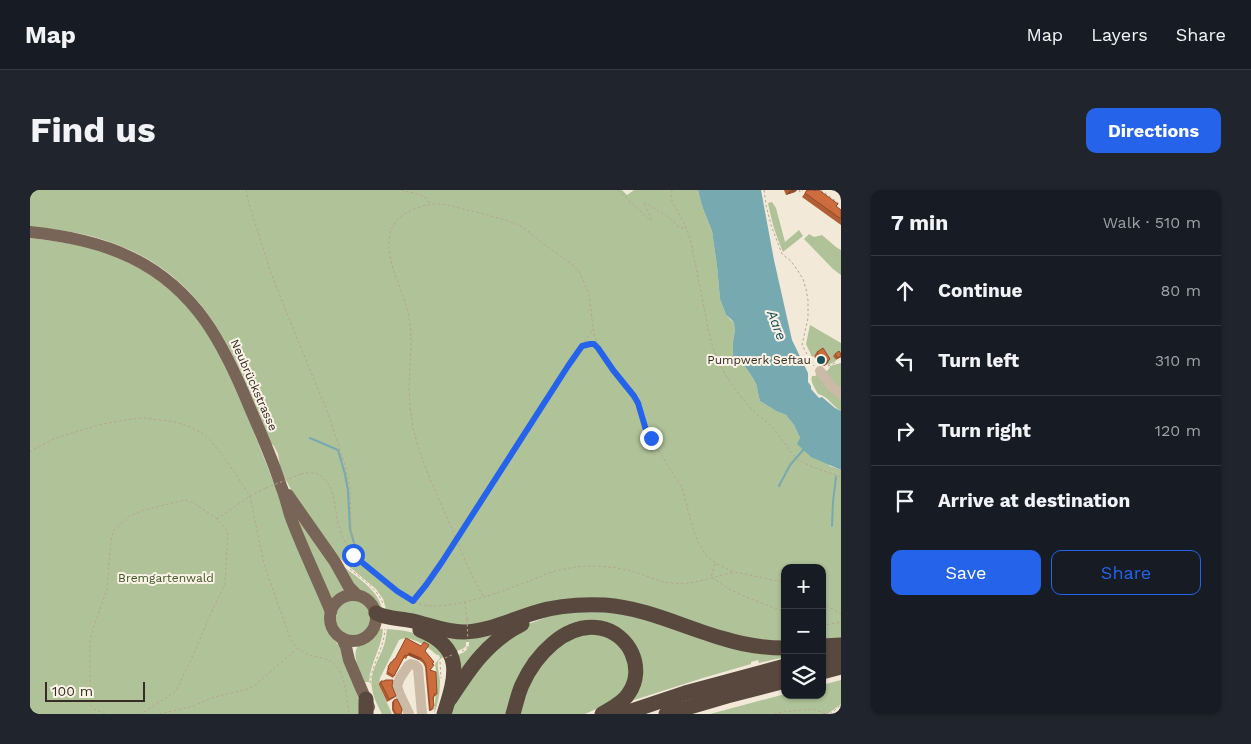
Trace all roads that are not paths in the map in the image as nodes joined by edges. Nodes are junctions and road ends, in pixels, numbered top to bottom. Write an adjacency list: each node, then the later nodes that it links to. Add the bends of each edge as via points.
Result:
1 (30, 232): 4 (main road, Neubrückstrasse, via 86,241 132,257 182,292 226,353)
2 (820, 371): 3 (lane)
3 (841, 394)
4 (281, 485): 5 (main road, Neubrückstrasse); 7 (main road, Neubrückstrasse)
5 (357, 595): 7 (main road, via 341,599); 8 (main road, via 371,603)
6 (576, 606): 8 (highway, via 549,609 494,627 462,632 434,628 411,620); 13 (highway, via 608,605 630,609 726,640); 21 (highway, via 539,617 503,636 472,665)
7 (328, 615): 9 (main road)
8 (380, 618): 10 (main road, via 366,637); 21 (highway, via 378,625 414,628 443,644 454,667)
9 (339, 639): 10 (main road); 22 (main road)
10 (357, 641): 24 (main road, via 354,660)
11 (841, 645): 12 (highway)
12 (826, 646)
13 (781, 648)
14 (841, 653): 15 (highway)
15 (826, 656)
16 (781, 667): 30 (highway)
17 (841, 667): 18 (highway)
18 (826, 671)
19 (781, 682): 20 (highway)
20 (727, 696): 31 (highway); 32 (highway)
21 (450, 698): 27 (highway)
22 (367, 700): 23 (main road)
23 (372, 714)
24 (379, 714)
25 (409, 714): 26 (lane, via 398,686 400,678 412,664 418,670)
26 (422, 714)
27 (444, 714)
28 (514, 714): 29 (highway, via 523,684 546,649 570,632 592,627 605,629 622,638 635,664 635,680 629,693)
29 (602, 714)
30 (622, 714)
31 (666, 714)
32 (688, 714)

